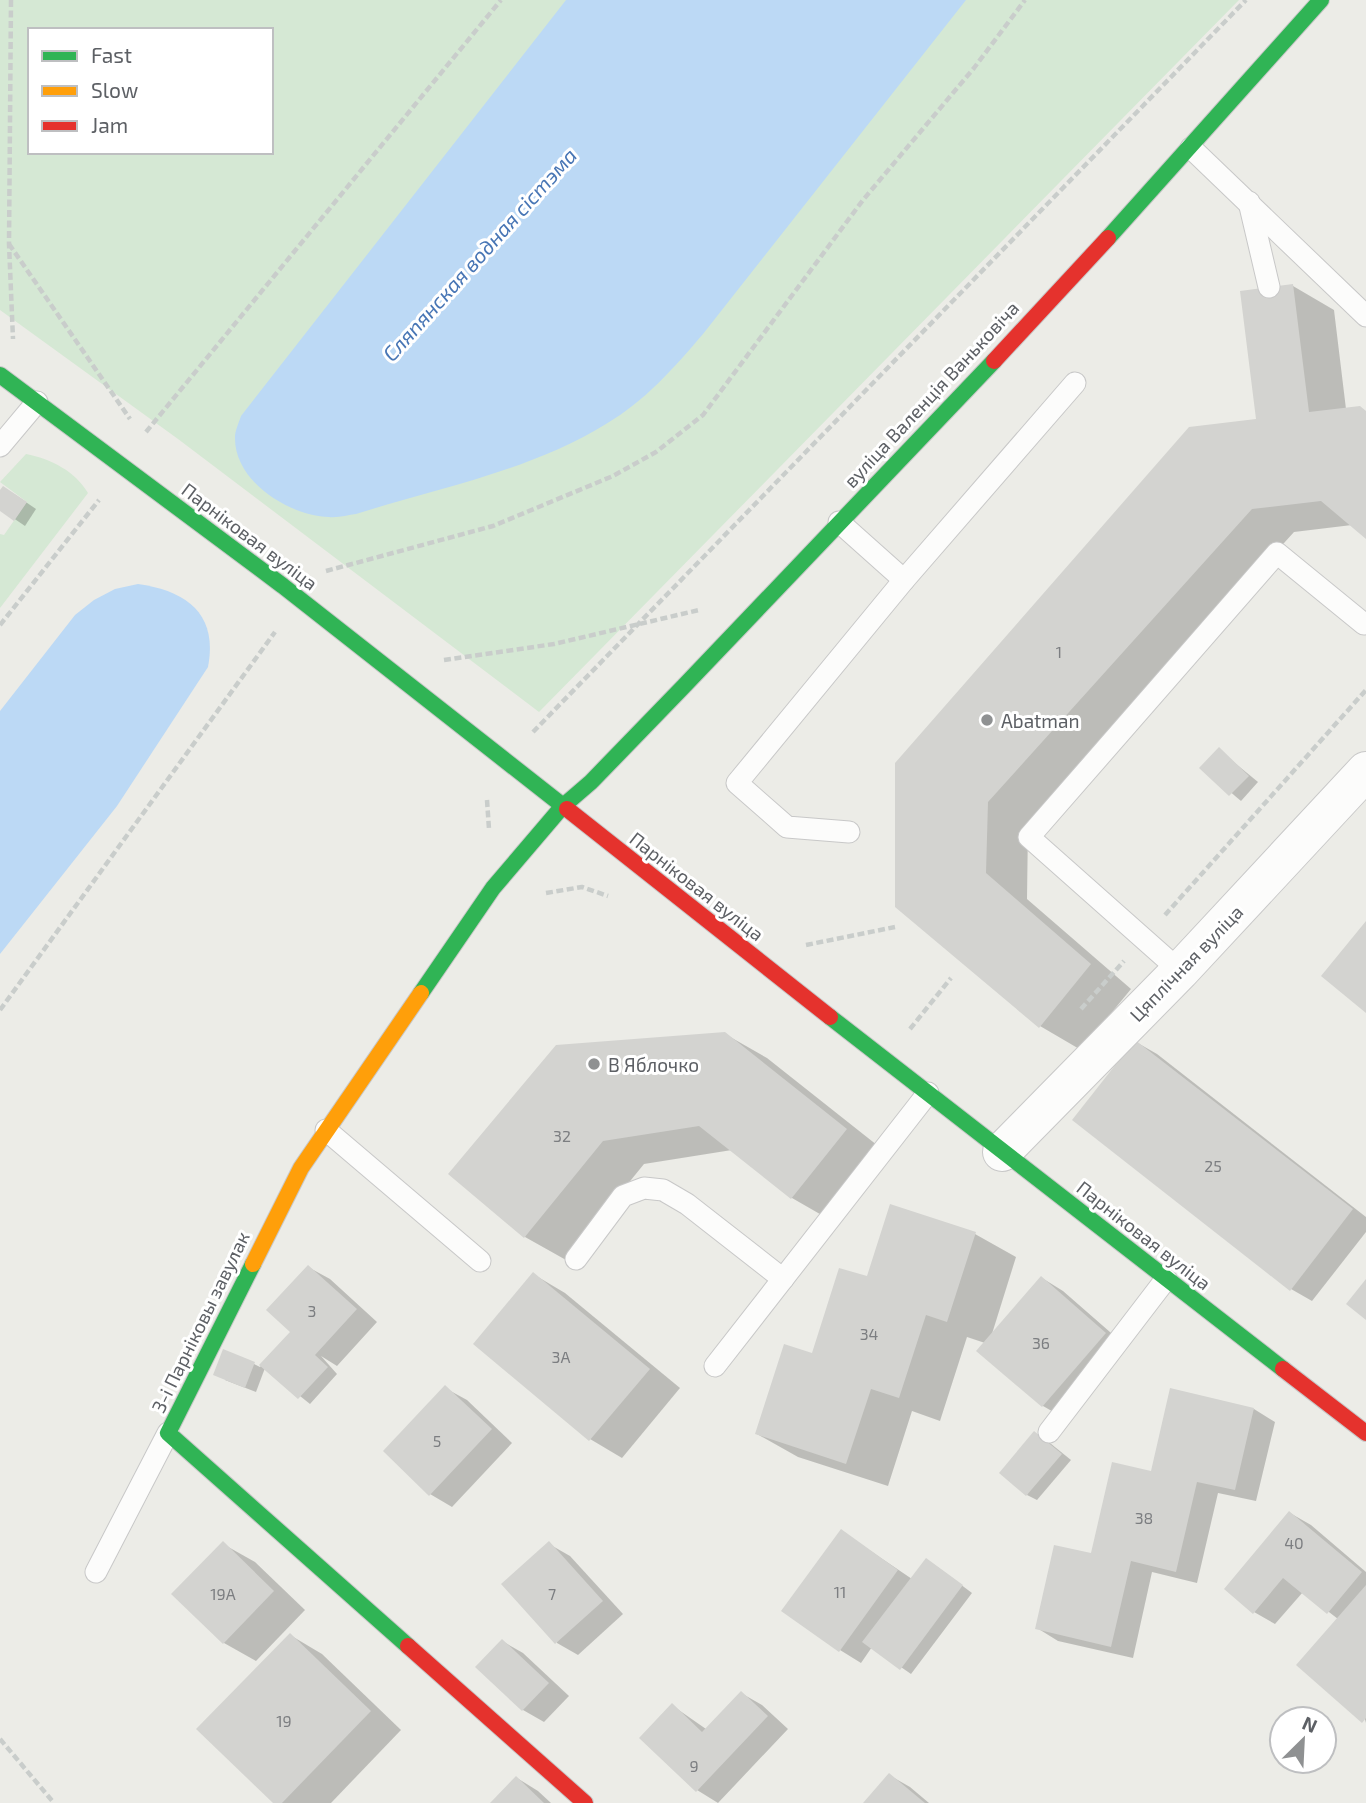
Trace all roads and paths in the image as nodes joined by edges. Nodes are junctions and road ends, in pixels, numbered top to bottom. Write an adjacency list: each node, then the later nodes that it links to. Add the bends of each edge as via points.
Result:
1 (11, 0): 8 (path)
2 (501, 0): 8 (path, via 142,436)
3 (1025, 0): 18 (path, via 863,200 703,415 656,452 601,481 493,526)
4 (1246, 0): 21 (path)
5 (1321, 0): 6 (street, вуліца Валенція Ваньковіча)
6 (1191, 148): 7 (lane); 17 (street, вуліца Валенція Ваньковіча)
7 (1248, 202): 9 (lane); 10 (lane)
8 (9, 244): 11 (path)
9 (1269, 287)
10 (1366, 316)
11 (13, 342)
12 (0, 375): 14 (street, Парніковая вуліца)
13 (1075, 383): 19 (lane)
14 (37, 402): 15 (lane); 30 (street, Парніковая вуліца, via 283,586)
15 (0, 446)
16 (102, 496): 23 (path)
17 (839, 522): 19 (lane); 30 (street, вуліца Валенція Ваньковіча, via 601,772)
18 (322, 572)
19 (904, 580): 31 (lane, via 737,783 787,827)
20 (708, 608): 21 (path)
21 (640, 624): 25 (path, via 554,644); 27 (path)
22 (1364, 624): 36 (lane, via 1277,552 1029,837)
23 (0, 625)
24 (278, 628): 40 (path)
25 (443, 660)
26 (1366, 690): 36 (path)
27 (532, 733)
28 (1366, 771): 38 (street, Цяплічная вуліца)
29 (486, 788): 32 (path)
30 (562, 807): 32 (street, 3-і Парніковы завулак); 42 (street, Парніковая вуліца)
31 (849, 832)
32 (493, 888): 44 (street, 3-і Парніковы завулак)
33 (540, 898): 34 (path, via 549,890 582,887)
34 (616, 898)
35 (895, 927): 37 (path)
36 (1144, 939): 38 (lane); 41 (path)
37 (806, 945)
38 (1180, 971): 45 (street, Цяплічная вуліца)
39 (951, 978): 42 (path)
40 (0, 1010)
41 (1073, 1018)
42 (886, 1060): 43 (street, Парніковая вуліца)
43 (928, 1093): 45 (street, Парніковая вуліца); 48 (lane)
44 (327, 1130): 47 (lane); 52 (street, 3-і Парніковы завулак, via 301,1168)
45 (1002, 1152): 49 (street, Парніковая вуліца)
46 (576, 1259): 48 (lane, via 623,1196 644,1188 663,1190 687,1204)
47 (480, 1261)
48 (783, 1279): 50 (lane)
49 (1166, 1279): 51 (lane); 53 (street, Парніковая вуліца)
50 (715, 1366)
51 (1049, 1432)
52 (168, 1433): 54 (lane); 57 (street, 3-і Парніковы завулак)
53 (1366, 1433)
54 (96, 1572)
55 (0, 1739): 56 (path)
56 (54, 1803)
57 (585, 1803)

